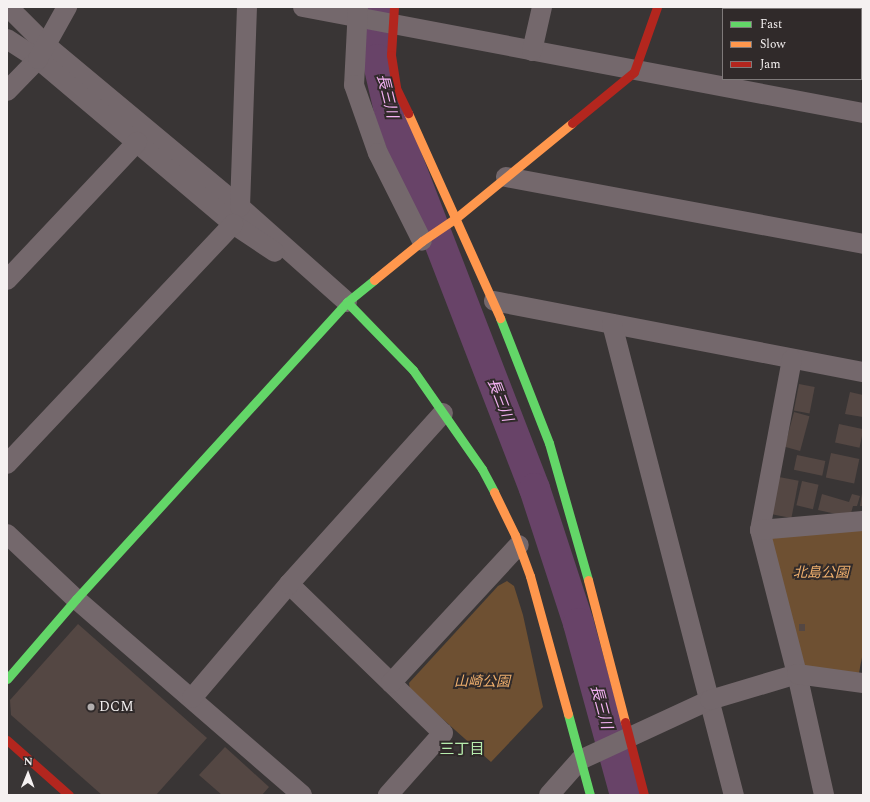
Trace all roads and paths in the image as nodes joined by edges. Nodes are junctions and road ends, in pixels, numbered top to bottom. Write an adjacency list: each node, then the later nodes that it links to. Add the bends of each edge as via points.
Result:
1 (8, 7): 11 (street)
2 (67, 7): 11 (street)
3 (247, 7): 18 (street)
4 (303, 7): 7 (street)
5 (542, 7): 10 (street)
6 (657, 7): 12 (street)
7 (358, 12): 8 (street); 20 (street, via 354,85 378,153)
8 (393, 15): 10 (street); 19 (street, via 391,54 396,88)
9 (7, 39): 11 (street)
10 (532, 51): 12 (street)
11 (42, 52): 14 (street); 16 (street); 18 (street)
12 (634, 72): 13 (street); 17 (street)
13 (775, 88): 15 (street)
14 (7, 91)
15 (863, 113)
16 (136, 142): 18 (street); 22 (street)
17 (506, 177): 19 (street); 21 (street)
18 (236, 216): 24 (street); 29 (street)
19 (456, 218): 20 (street); 23 (street)
20 (422, 241): 24 (street)
21 (863, 244)
22 (7, 280)
23 (494, 301): 25 (street); 42 (street, via 550,442)
24 (347, 302): 28 (street, via 413,370); 35 (street)
25 (612, 324): 26 (street); 41 (street)
26 (792, 359): 27 (street); 31 (street)
27 (863, 372)
28 (443, 412): 33 (street, via 482,469); 34 (street)
29 (7, 464)
30 (863, 521): 31 (street)
31 (760, 530): 36 (street)
32 (7, 534): 35 (street)
33 (519, 545): 38 (street); 44 (street, via 547,636)
34 (289, 584): 38 (street); 40 (street)
35 (76, 599): 37 (street); 40 (street)
36 (797, 674): 39 (street); 41 (street); 52 (street)
37 (7, 679)
38 (391, 683): 47 (street, via 444,733)
39 (863, 683)
40 (192, 698): 46 (street)
41 (710, 700): 42 (street); 51 (street)
42 (629, 738): 44 (street); 50 (street)
43 (7, 740): 45 (street)
44 (580, 760): 48 (street); 49 (street)
45 (69, 795)
46 (302, 795)
47 (388, 795)
48 (549, 795)
49 (590, 795)
50 (644, 795)
51 (734, 795)
52 (824, 795)

